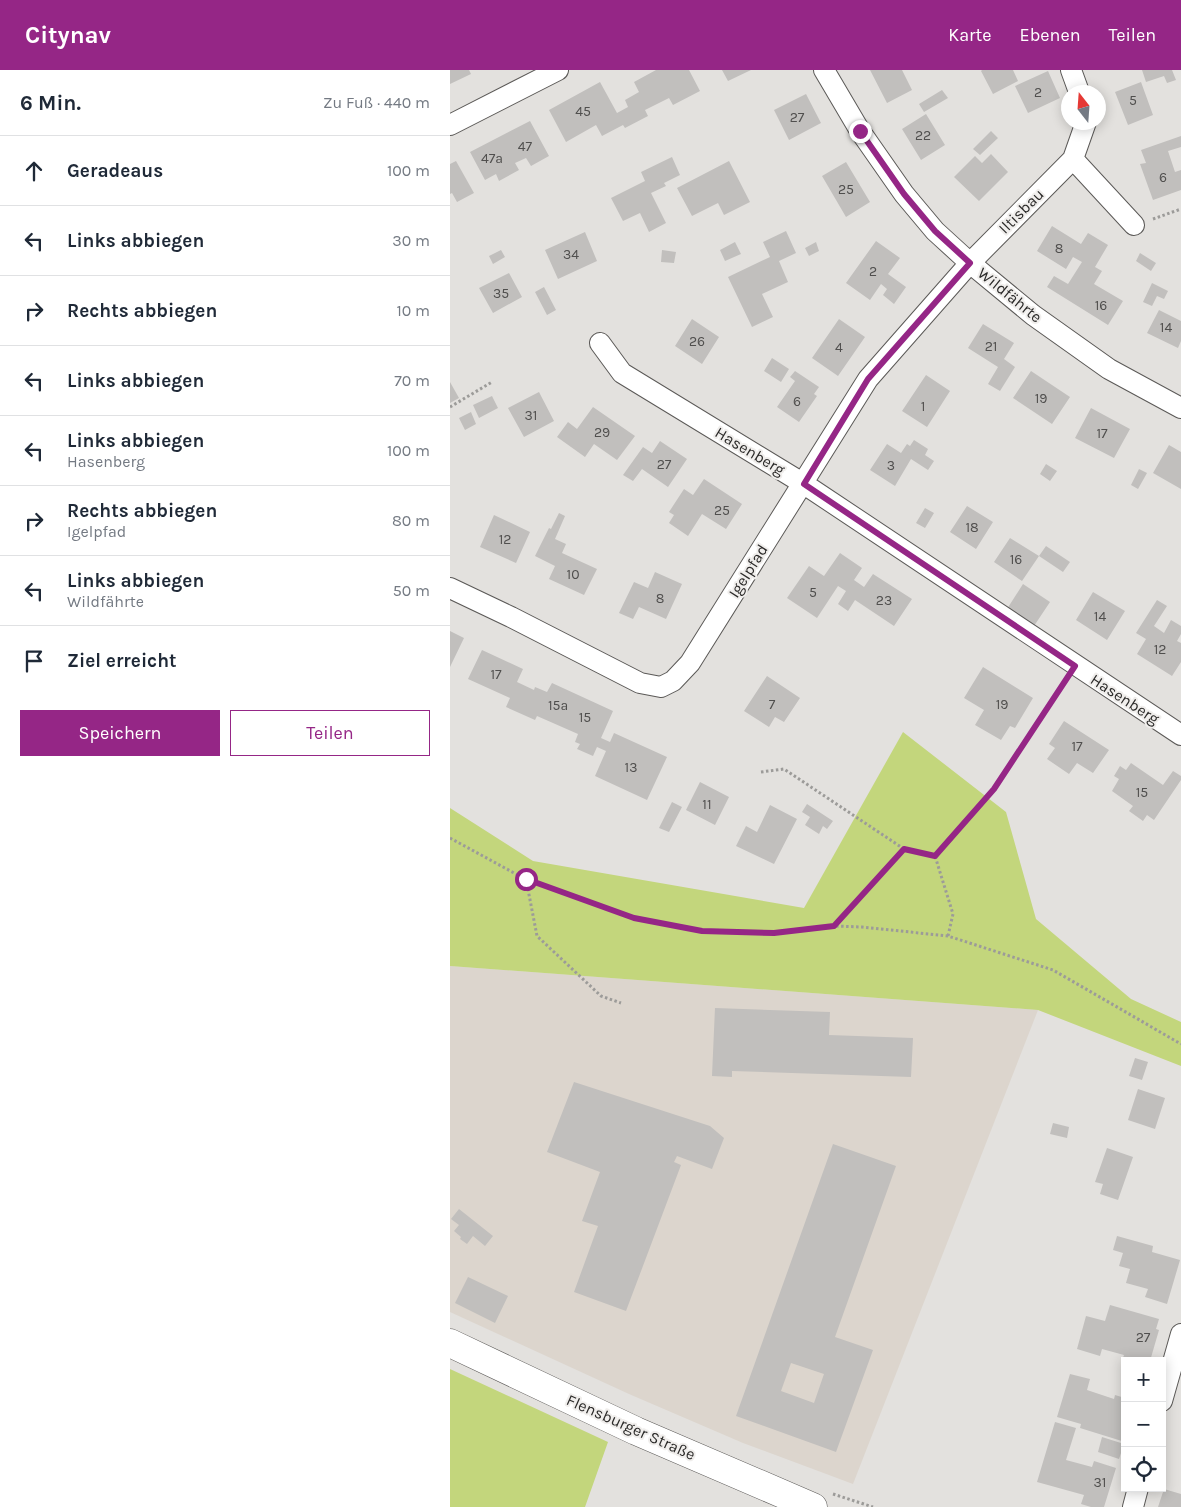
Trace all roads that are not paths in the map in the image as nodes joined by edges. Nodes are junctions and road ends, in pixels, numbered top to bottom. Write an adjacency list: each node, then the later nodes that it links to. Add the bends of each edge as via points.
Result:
1 (558, 70): 5 (street)
2 (824, 70): 9 (street, Wildfährte, via 860,131 904,194 935,231)
3 (1071, 70): 4 (street)
4 (1076, 85)
5 (450, 125)
6 (1083, 130): 7 (street, Iltisbau)
7 (1073, 159): 8 (street); 9 (street, Iltisbau)
8 (1134, 226)
9 (970, 263): 11 (street, Wildfährte, via 1033,315 1109,368); 12 (street, Igelpfad, via 868,379)
10 (600, 343): 12 (street, Hasenberg, via 622,373)
11 (1181, 408)
12 (804, 484): 13 (street, Igelpfad, via 690,663 673,681 661,687 640,683); 14 (street, Hasenberg)
13 (450, 588)
14 (1181, 736)
15 (1181, 1334): 17 (street)
16 (450, 1344): 19 (street, Flensburger Straße, via 636,1431)
17 (1166, 1388)
18 (1137, 1492): 20 (street)
19 (813, 1507)
20 (1133, 1507)

